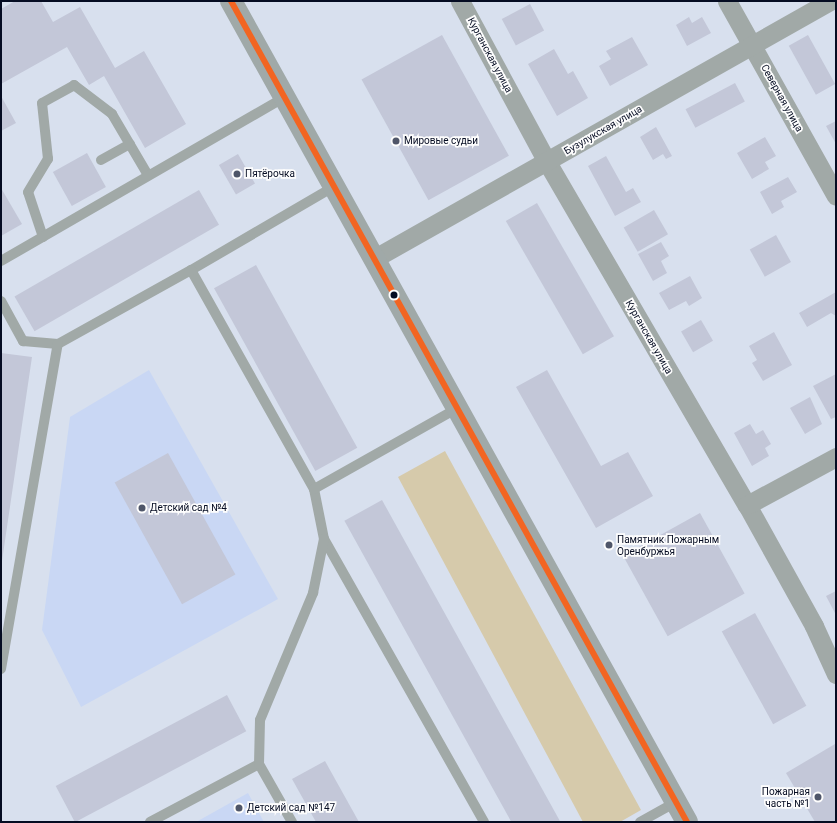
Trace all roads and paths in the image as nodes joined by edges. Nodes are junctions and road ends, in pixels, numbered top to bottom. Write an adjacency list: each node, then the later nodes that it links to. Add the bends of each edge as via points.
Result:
1 (231, 1): 6 (main road)
2 (460, 1): 9 (street, Курганская улица)
3 (727, 1): 5 (street, Северная улица)
4 (830, 1): 5 (street, Бузулукская улица)
5 (753, 44): 9 (street, Бузулукская улица); 12 (street, Северная улица)
6 (285, 97): 10 (lane); 11 (main road)
7 (130, 144): 8 (lane); 10 (lane); 13 (lane, via 112,114 74,85 42,103 48,159 28,192)
8 (101, 160)
9 (548, 162): 14 (street, Бузулукская улица); 22 (street, Курганская улица)
10 (148, 175): 13 (lane)
11 (335, 186): 14 (main road); 16 (lane)
12 (836, 196)
13 (43, 237): 15 (lane)
14 (375, 258): 19 (main road)
15 (1, 261)
16 (191, 270): 18 (lane); 21 (lane)
17 (1, 301): 18 (lane, via 24,341)
18 (58, 344): 24 (lane)
19 (458, 408): 21 (lane); 27 (main road)
20 (836, 457): 22 (street)
21 (314, 489): 23 (lane)
22 (747, 505): 25 (street, Курганская улица, via 814,626)
23 (324, 539): 26 (lane, via 313,593 260,720); 30 (lane)
24 (1, 669)
25 (836, 674)
26 (259, 764): 28 (lane); 29 (lane)
27 (676, 802): 31 (lane); 32 (main road)
28 (150, 822)
29 (292, 822)
30 (484, 822)
31 (640, 822)
32 (687, 822)

